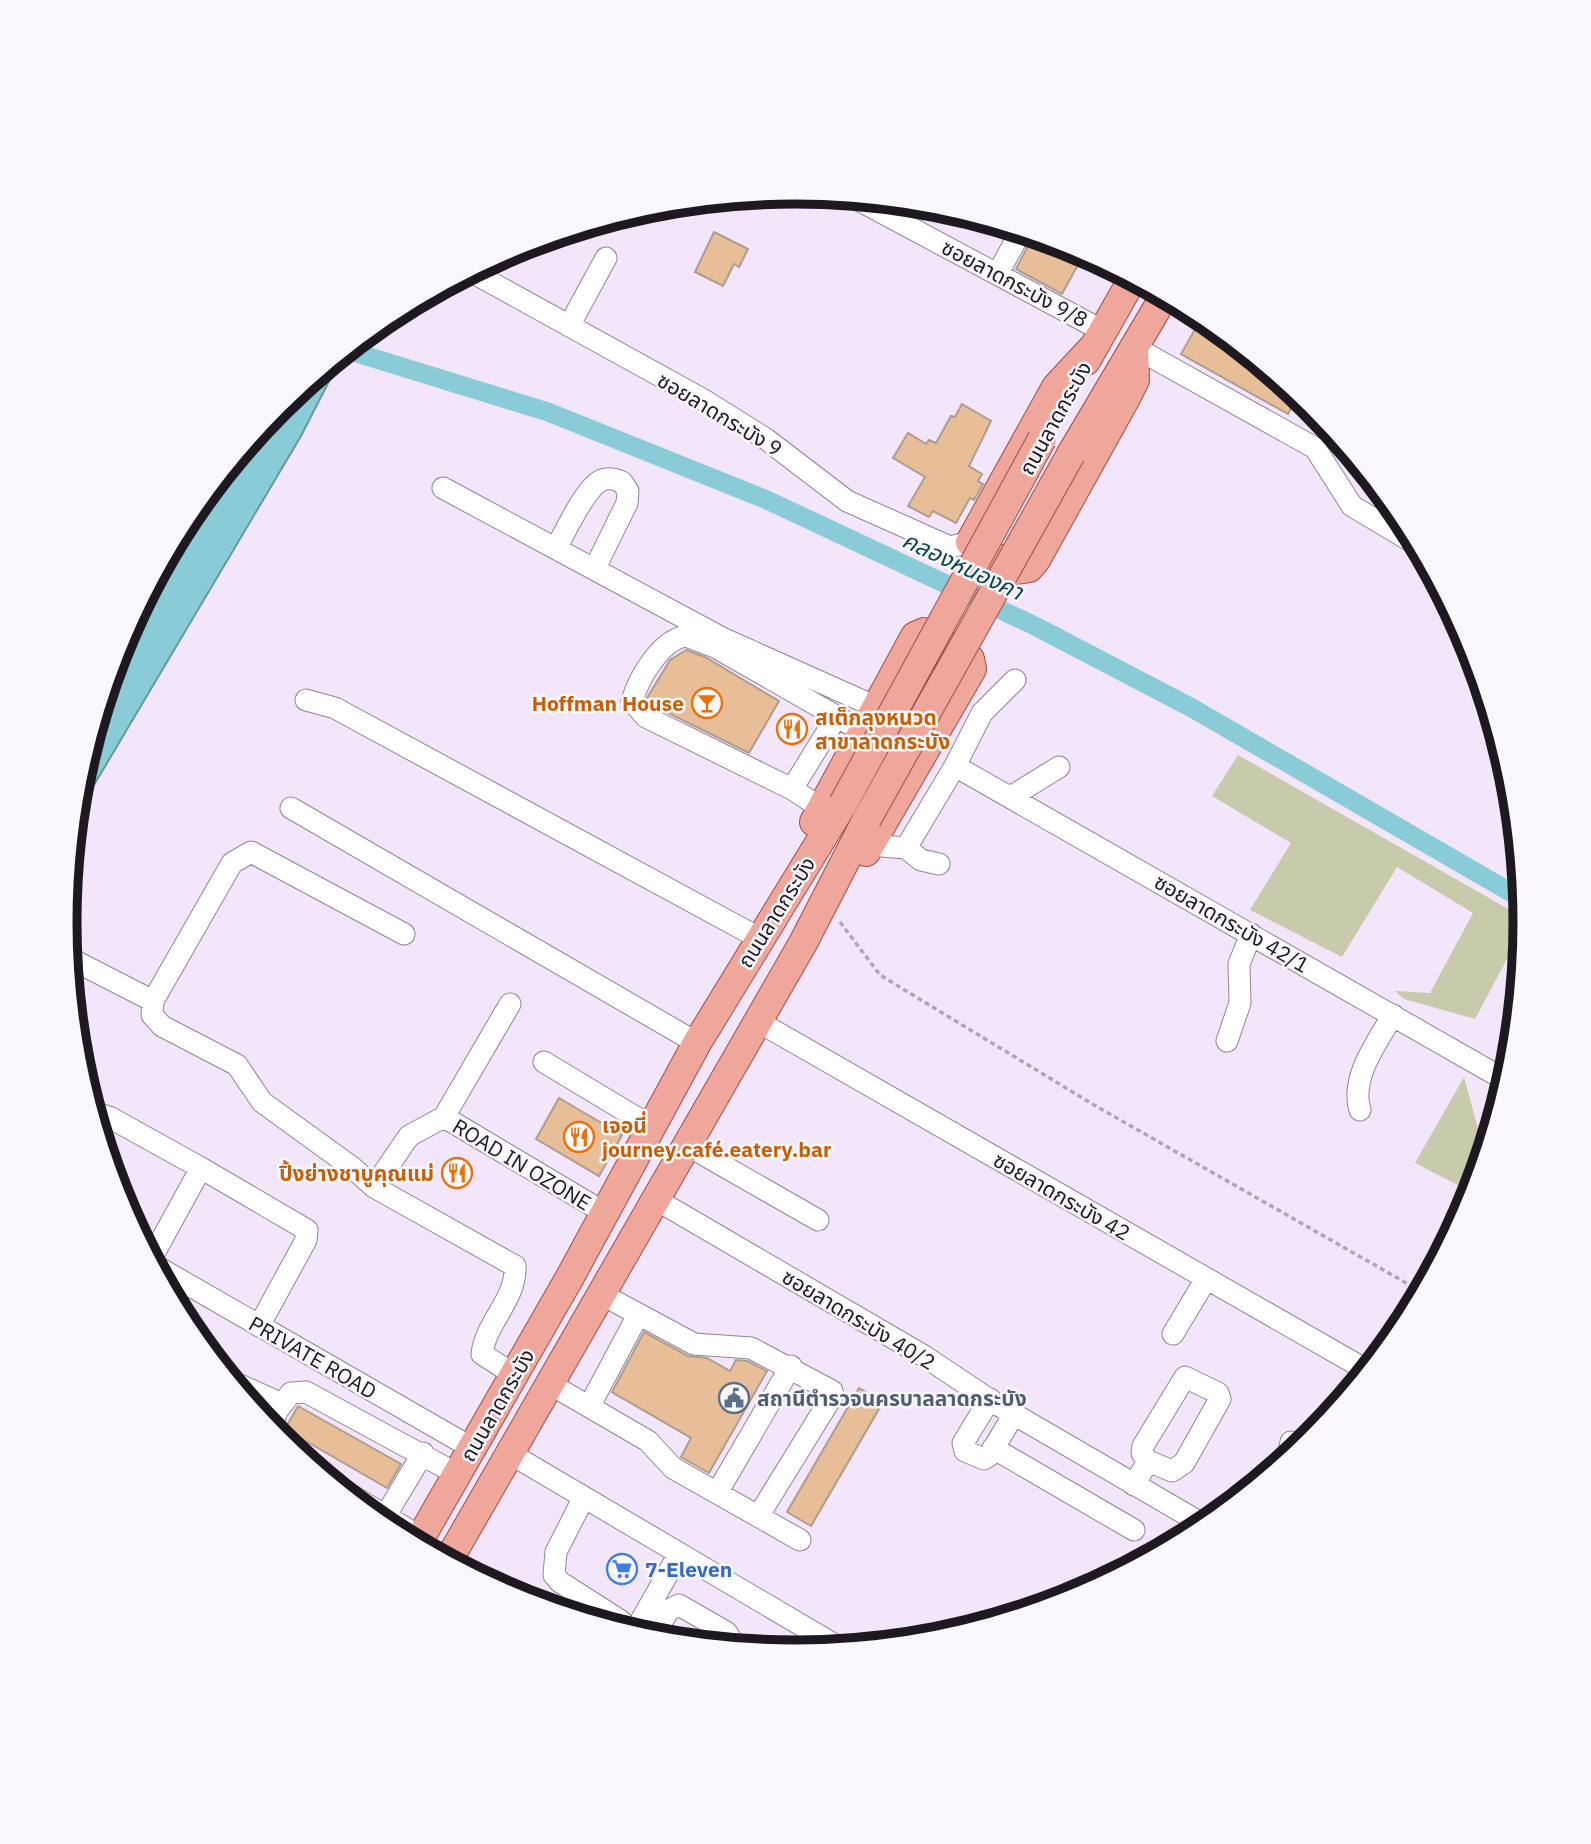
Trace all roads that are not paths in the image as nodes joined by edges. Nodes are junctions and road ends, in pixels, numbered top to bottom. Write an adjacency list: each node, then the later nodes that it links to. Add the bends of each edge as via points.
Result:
1 (875, 208): 4 (street, ซอยลาดกระบัง 9/8)
2 (1017, 239): 4 (street)
3 (607, 258): 8 (street)
4 (998, 274): 9 (street, ซอยลาดกระบัง 9/8)
5 (481, 277): 8 (street, ซอยลาดกระบัง 9)
6 (1128, 286): 9 (main road, ถนนลาดกระบัง)
7 (1160, 303): 10 (main road, ถนนลาดกระบัง)
8 (569, 326): 13 (street, ซอยลาดกระบัง 9, via 766,439 847,501 950,547)
9 (1099, 337): 13 (main road, via 1056,387); 26 (main road, ถนนลาดกระบัง, bridge, via 1042,439)
10 (1134, 346): 12 (street, via 1315,448 1352,506); 13 (main road, via 1137,366 1131,389 1029,568 1017,570); 26 (main road, ถนนลาดกระบัง, bridge)
11 (443, 488): 14 (street)
12 (1400, 535)
13 (970, 542)
14 (556, 548): 15 (street); 15 (street, via 600,480 622,482 628,491 627,503)
15 (595, 568): 18 (street, via 722,638)
16 (1014, 680): 21 (street, via 982,713)
17 (306, 700): 29 (street, via 335,708)
18 (876, 707): 20 (main road); 26 (main road, via 919,632 973,662 966,683)
19 (837, 716): 20 (street); 23 (street); 23 (street, via 715,647 686,636 667,642 637,687 632,701 646,717)
20 (862, 732): 26 (main road)
21 (955, 766): 24 (street, ซอยลาดกระบัง 42/1); 27 (street)
22 (1059, 767): 24 (street)
23 (792, 789): 26 (street)
24 (1012, 796): 31 (street, ซอยลาดกระบัง 42/1)
25 (291, 808): 39 (street)
26 (850, 819): 27 (street); 29 (main road, ถนนลาดกระบัง); 32 (main road, ถนนลาดกระบัง); 32 (main road, via 829,910)
27 (906, 848): 28 (street, via 921,860)
28 (939, 864)
29 (763, 931): 39 (main road, ถนนลาดกระบัง)
30 (404, 934): 34 (street, via 251,852 232,863)
31 (1251, 934): 36 (street, ซอยลาดกระบัง 42/1); 38 (street, via 1239,964 1240,1003)
32 (803, 943): 37 (main road, ถนนลาดกระบัง)
33 (79, 963): 34 (street)
34 (153, 1001): 48 (street, via 152,1014 162,1026 237,1065 262,1102)
35 (510, 1004): 44 (street, ROAD IN OZONE)
36 (1393, 1015): 41 (street, ซอยลาดกระบัง 42/1); 42 (street, via 1362,1073)
37 (757, 1021): 46 (main road, ถนนลาดกระบัง); 55 (street, ซอยลาดกระบัง 42)
38 (1227, 1041)
39 (696, 1043): 45 (main road, ถนนลาดกระบัง)
40 (544, 1062): 45 (street)
41 (1497, 1075)
42 (1360, 1110)
43 (103, 1115): 47 (street)
44 (444, 1117): 48 (street, via 409,1136); 50 (street, ROAD IN OZONE)
45 (652, 1127): 50 (main road, ถนนลาดกระบัง)
46 (685, 1144): 49 (main road, ถนนลาดกระบัง); 51 (street)
47 (201, 1168): 52 (street); 58 (street, via 303,1227 307,1235)
48 (374, 1187): 62 (street, via 515,1266 507,1300 482,1354)
49 (655, 1199): 56 (main road, ถนนลาดกระบัง); 65 (street, ซอยลาดกระบัง 40/2)
50 (605, 1213): 54 (main road, ถนนลาดกระบัง)
51 (818, 1220)
52 (156, 1250)
53 (169, 1274): 58 (street, PRIVATE ROAD)
54 (570, 1277): 56 (main road); 62 (main road, ถนนลาดกระบัง)
55 (1206, 1279): 59 (street); 61 (street, ซอยลาดกระบัง 42)
56 (601, 1294): 57 (street); 63 (main road, ถนนลาดกระบัง)
57 (638, 1315): 60 (street, via 694,1344 751,1348); 67 (street)
58 (259, 1326): 70 (street, PRIVATE ROAD)
59 (1173, 1334)
60 (791, 1366): 77 (street); 80 (street, via 828,1387 833,1395)
61 (1360, 1366)
62 (513, 1374): 70 (main road, ถนนลาดกระบัง)
63 (550, 1384): 67 (street); 73 (main road, ถนนลาดกระบัง)
64 (250, 1389): 66 (street)
65 (990, 1399): 68 (street, ซอยลาดกระบัง 40/2); 71 (street, via 963,1448 984,1459)
66 (282, 1404): 69 (street); 72 (street, via 291,1393 306,1392)
67 (590, 1405): 77 (street, via 648,1441 673,1468)
68 (1014, 1414): 71 (street); 76 (street, ซอยลาดกระบัง 40/2)
69 (276, 1418)
70 (472, 1448): 75 (main road, ถนนลาดกระบัง)
71 (993, 1448): 82 (street)
72 (423, 1453): 75 (street); 79 (street)
73 (509, 1453): 78 (street); 85 (main road, ถนนลาดกระบัง)
74 (1148, 1461): 76 (street)
75 (457, 1474): 83 (main road, ถนนลาดกระบัง)
76 (1134, 1485): 81 (street, ซอยลาดกระบัง 40/2)
77 (717, 1493): 80 (street)
78 (584, 1497): 86 (street); 87 (street, via 556,1552 554,1575)
79 (387, 1513)
80 (759, 1515): 84 (street)
81 (1194, 1519)
82 (1134, 1530)
83 (422, 1535)
84 (800, 1540)
85 (453, 1553)
86 (680, 1554): 88 (street); 91 (street)
87 (615, 1617)
88 (634, 1622)
89 (658, 1627): 90 (street, via 668,1610 679,1605)
90 (729, 1637)
91 (825, 1639)

